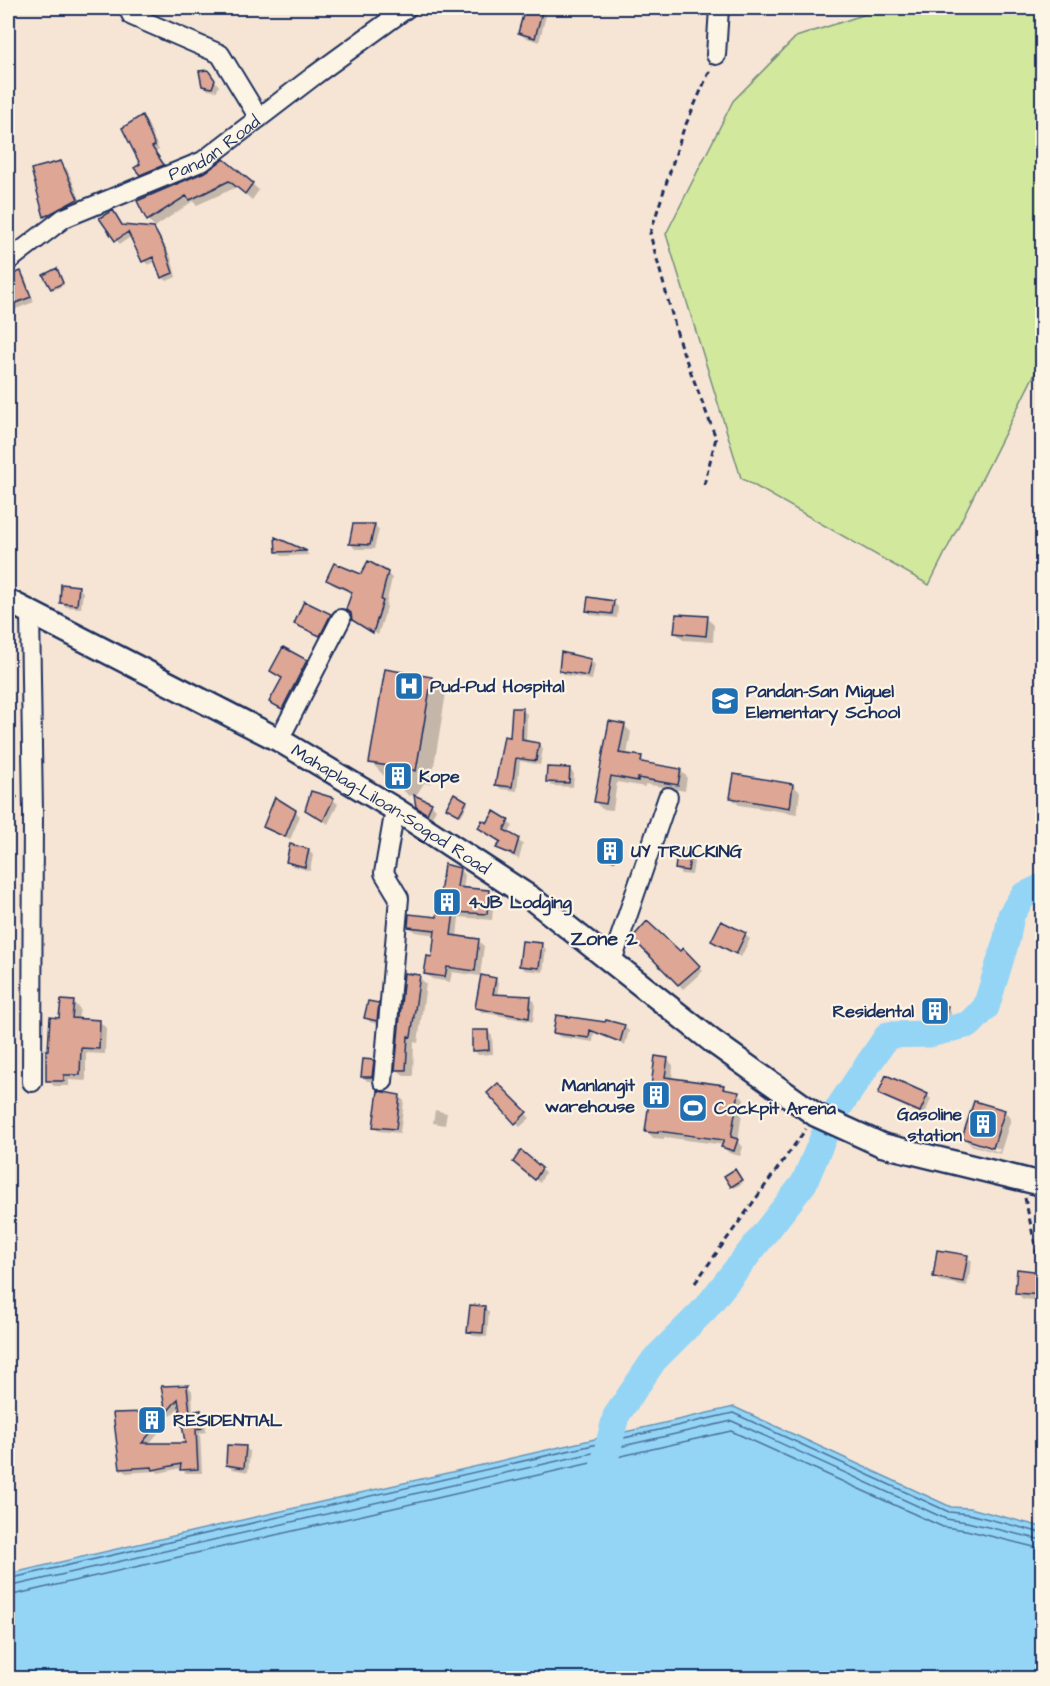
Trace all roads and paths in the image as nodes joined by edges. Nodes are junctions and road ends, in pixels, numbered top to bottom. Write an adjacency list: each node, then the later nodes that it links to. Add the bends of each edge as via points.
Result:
1 (128, 8): 5 (street, via 132,16 220,54)
2 (407, 8): 5 (street, Pandan Road)
3 (719, 8): 4 (street)
4 (716, 55): 7 (path, via 683,131 650,234 680,344 716,438)
5 (259, 118): 6 (street, Pandan Road, via 203,161 64,218)
6 (8, 261)
7 (704, 485)
8 (8, 601): 9 (main road, Mahaplag-Liloan-Sogod Road)
9 (30, 612): 11 (main road, Mahaplag-Liloan-Sogod Road); 15 (street)
10 (340, 620): 11 (street)
11 (279, 740): 13 (main road, Mahaplag-Liloan-Sogod Road)
12 (668, 797): 14 (street)
13 (395, 809): 14 (main road, Mahaplag-Liloan-Sogod Road, via 531,898); 16 (street, via 384,873 399,898)
14 (612, 961): 17 (main road, Mahaplag-Liloan-Sogod Road, via 712,1041)
15 (32, 1082)
16 (383, 1082)
17 (816, 1115): 18 (main road, Mahaplag-Liloan-Sogod Road, via 882,1145); 21 (path)
18 (1021, 1179): 19 (main road, Mahaplag-Liloan-Sogod Road); 20 (path)
19 (1042, 1184)
20 (1037, 1254)
21 (695, 1283)

